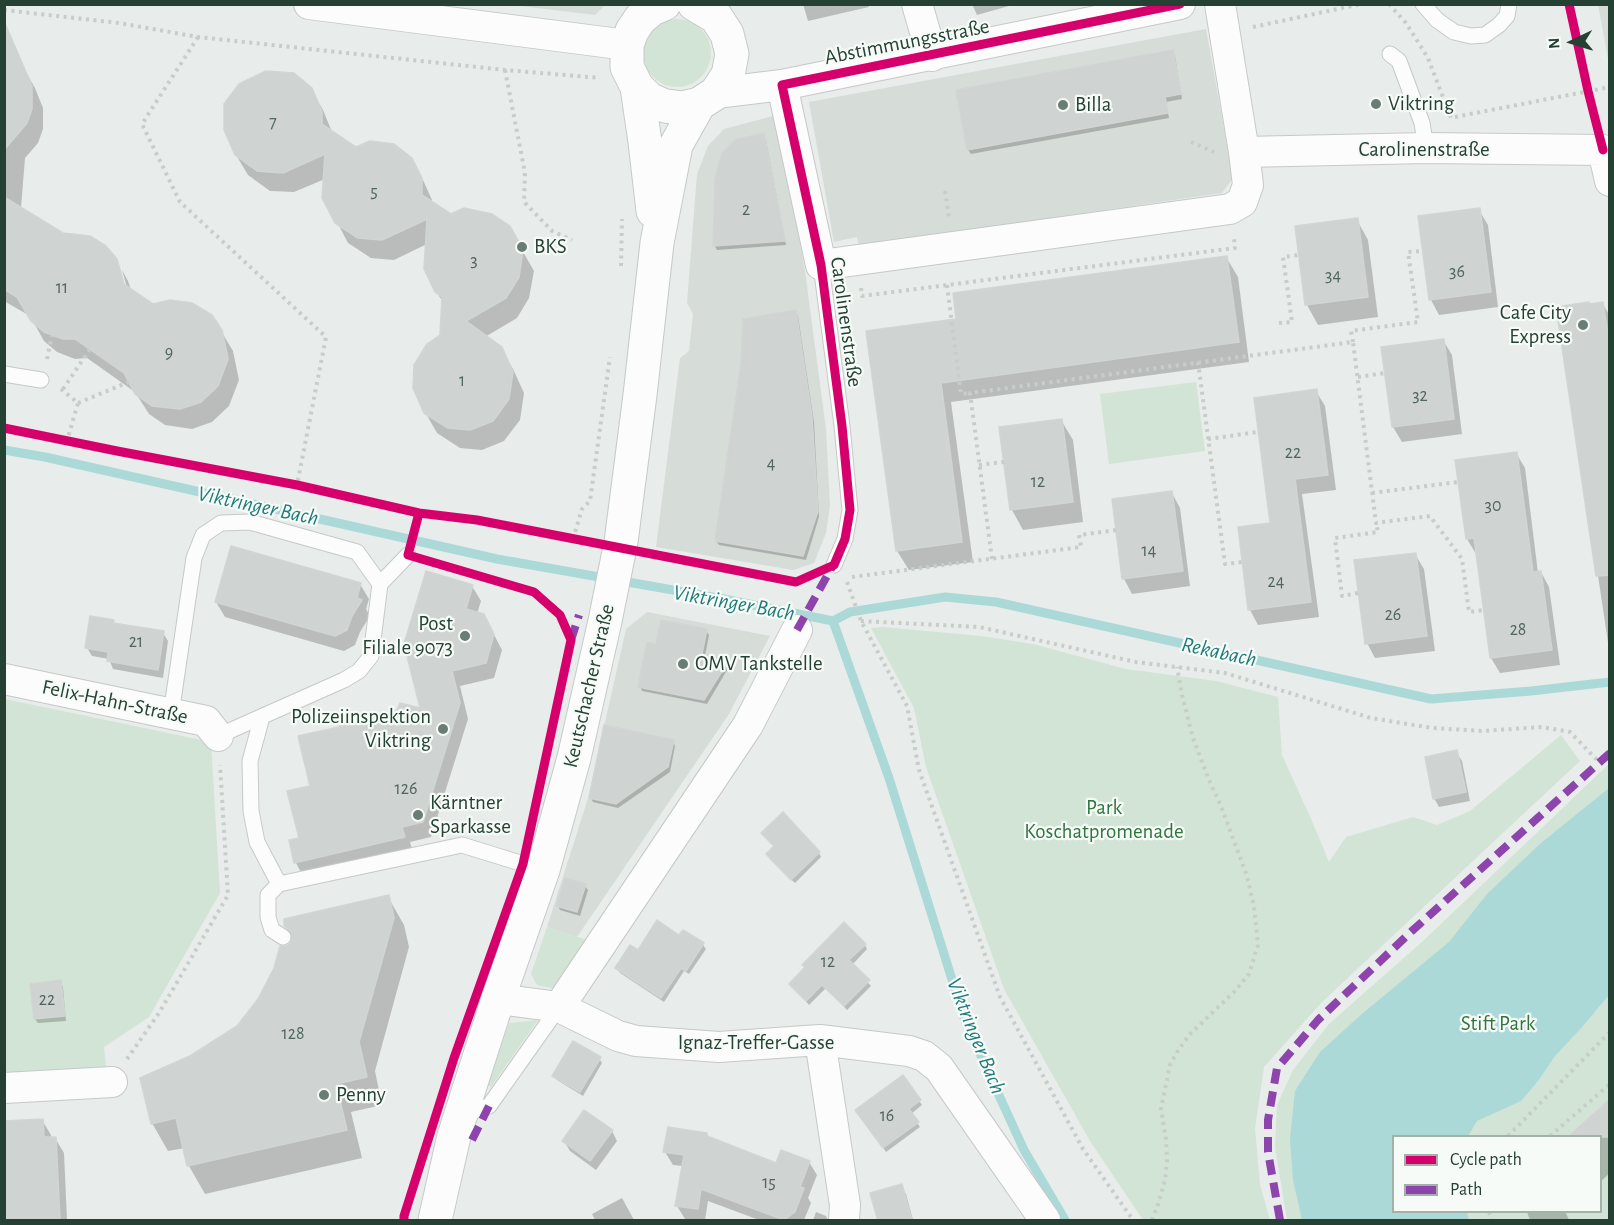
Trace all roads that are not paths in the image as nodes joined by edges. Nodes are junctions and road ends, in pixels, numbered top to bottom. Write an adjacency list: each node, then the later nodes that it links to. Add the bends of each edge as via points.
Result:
1 (309, 4): 8 (street)
2 (917, 4): 11 (street)
3 (1180, 4): 11 (street, Abstimmungsstraße)
4 (1220, 4): 16 (street)
5 (1423, 4): 6 (lane, via 1454,32 1471,36 1485,35 1499,25 1507,16)
6 (1509, 4)
7 (697, 5): 9 (main road, via 722,25)
8 (644, 18): 13 (main road, Keutschacher Straße, via 627,67)
9 (732, 54): 12 (street); 14 (main road, Keutschacher Straße, via 728,75)
10 (1390, 54): 15 (lane, via 1400,61)
11 (932, 56): 12 (street, Abstimmungsstraße)
12 (782, 85): 14 (street, Abstimmungsstraße); 19 (street, Carolinenstraße)
13 (637, 87): 14 (main road, via 664,106 681,108); 18 (main road, Keutschacher Straße)
14 (707, 99): 18 (main road, Keutschacher Straße, via 676,145)
15 (1424, 135): 16 (street, Carolinenstraße); 17 (street, Carolinenstraße, via 1603,150)
16 (1244, 152): 19 (street, Carolinenstraße, via 1248,185 1242,202 1230,209)
17 (1610, 181)
18 (657, 243): 30 (main road, Keutschacher Straße, via 621,542 574,758)
19 (821, 265): 23 (lane, Carolinenstraße, via 850,510 845,539)
20 (4, 374): 21 (lane)
21 (41, 380)
22 (408, 555): 24 (lane)
23 (834, 565)
24 (380, 584): 27 (lane, via 357,552 250,522 221,523 203,535 194,558); 28 (lane, via 371,656 359,671)
25 (797, 630): 34 (street, via 748,725)
26 (4, 679): 27 (street, Felix-Hahn-Straße)
27 (171, 714): 29 (street, Felix-Hahn-Straße, via 206,721)
28 (262, 717): 29 (lane); 31 (lane, via 250,761 251,811 257,842)
29 (218, 736)
30 (543, 870): 31 (lane, via 462,845); 33 (main road, Keutschacher Straße)
31 (279, 884): 32 (lane, via 268,895 268,917 272,930)
32 (283, 937)
33 (498, 999): 34 (street, Ignaz-Treffer-Gasse); 38 (main road, Keutschacher Straße)
34 (558, 1007): 35 (street, Ignaz-Treffer-Gasse, via 636,1041 719,1047); 38 (lane, via 489,1106)
35 (820, 1040): 40 (street, via 845,1205); 41 (street, Ignaz-Treffer-Gasse, via 909,1051 924,1056 939,1068)
36 (112, 1082): 37 (street)
37 (4, 1088)
38 (461, 1115): 39 (main road, Keutschacher Straße)
39 (435, 1221)
40 (844, 1221)
41 (1045, 1221)

